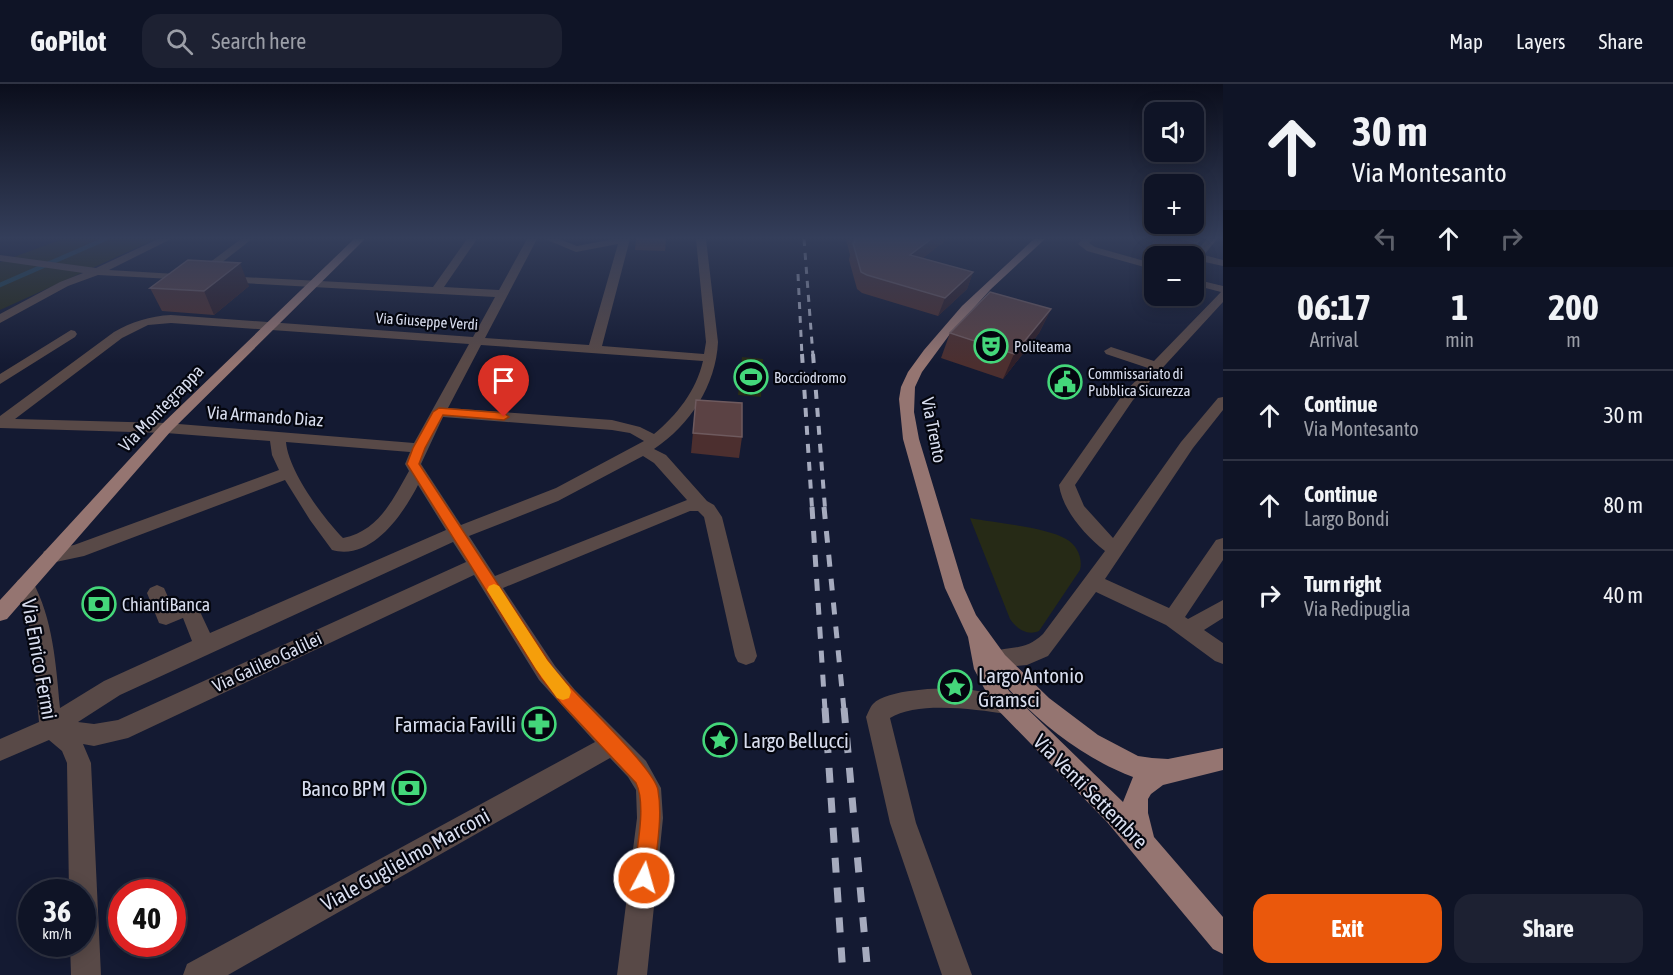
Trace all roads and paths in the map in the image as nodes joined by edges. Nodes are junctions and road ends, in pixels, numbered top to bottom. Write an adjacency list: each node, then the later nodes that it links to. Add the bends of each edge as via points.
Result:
1 (72, 281): 15 (street)
2 (267, 281): 9 (street)
3 (317, 281): 9 (main road, Via Montegrappa)
4 (443, 281): 12 (street)
5 (510, 281): 13 (street)
6 (614, 281): 19 (street)
7 (705, 281): 21 (street)
8 (998, 281): 46 (main road, Via Trento, via 940,338 915,370 908,389 909,420 920,466 955,587)
9 (315, 283): 12 (street); 16 (main road, Via Montegrappa)
10 (1204, 284): 11 (street)
11 (1223, 289)
12 (436, 290): 13 (street)
13 (503, 294): 18 (street)
14 (1223, 295): 22 (street)
15 (0, 319)
16 (271, 326): 18 (street, Via Giuseppe Verdi); 26 (street, Via Giuseppe Verdi, via 171,319 141,323 107,343); 27 (main road, Via Montegrappa)
17 (71, 334): 23 (street)
18 (478, 341): 19 (street, Via Giuseppe Verdi); 25 (street)
19 (594, 350): 21 (street, Via Giuseppe Verdi)
20 (1112, 351): 22 (street)
21 (711, 358): 29 (street, via 694,397 671,427)
22 (1156, 366): 36 (street, via 1124,402 1067,485 1069,495 1096,532)
23 (0, 380)
24 (1223, 402): 36 (street, via 1187,445)
25 (439, 412): 29 (street, via 618,426 635,430); 30 (street)
26 (0, 423): 27 (street, Via Armando Diaz)
27 (166, 428): 28 (street, Via Armando Diaz); 37 (main road, Via Montegrappa)
28 (278, 437): 30 (street, Via Armando Diaz); 32 (street, via 278,450)
29 (649, 445): 33 (street); 34 (street, via 542,501)
30 (419, 448): 31 (street, via 413,462)
31 (417, 471): 32 (street, via 386,524 353,543 339,544); 34 (street)
32 (289, 472): 37 (street, via 77,551)
33 (700, 504): 41 (street); 49 (street, via 712,513)
34 (456, 533): 38 (street); 47 (street)
35 (1223, 545): 45 (street)
36 (1115, 549): 39 (street)
37 (51, 556): 40 (main road, Via Montegrappa)
38 (477, 564): 41 (street); 52 (street, Via Galileo Galilei, via 120,730 94,735)
39 (1093, 582): 45 (street); 50 (street, via 1040,650 1019,658)
40 (25, 585): 44 (main road, Via Montegrappa); 52 (street, Via Enrico Fermi, via 38,618)
41 (491, 585): 53 (street, via 547,673)
42 (157, 593): 47 (street, via 166,617 188,607)
43 (1223, 608): 45 (street)
44 (0, 613)
45 (1180, 624): 48 (street)
46 (976, 635): 50 (main road); 51 (main road, Via Venti Settembre, via 986,669)
47 (205, 646): 52 (street, via 98,695)
48 (1223, 654)
49 (746, 656)
50 (996, 659): 56 (main road, via 1042,707 1110,755 1139,768)
51 (1006, 704): 57 (main road, Via Venti Settembre); 62 (street, via 945,696 887,707 878,717 909,845)
52 (51, 728): 54 (street); 59 (street, Via Enrico Fermi, via 71,744 79,763)
53 (613, 744): 60 (street, Viale Guglielmo Marconi); 61 (street, via 643,777 649,796)
54 (0, 750)
55 (1223, 759): 56 (main road)
56 (1168, 771): 57 (main road, via 1141,786 1134,801 1135,819)
57 (1147, 848): 58 (main road, Via Venti Settembre)
58 (1223, 939)
59 (86, 975)
60 (198, 975)
61 (632, 975)
62 (957, 975)

